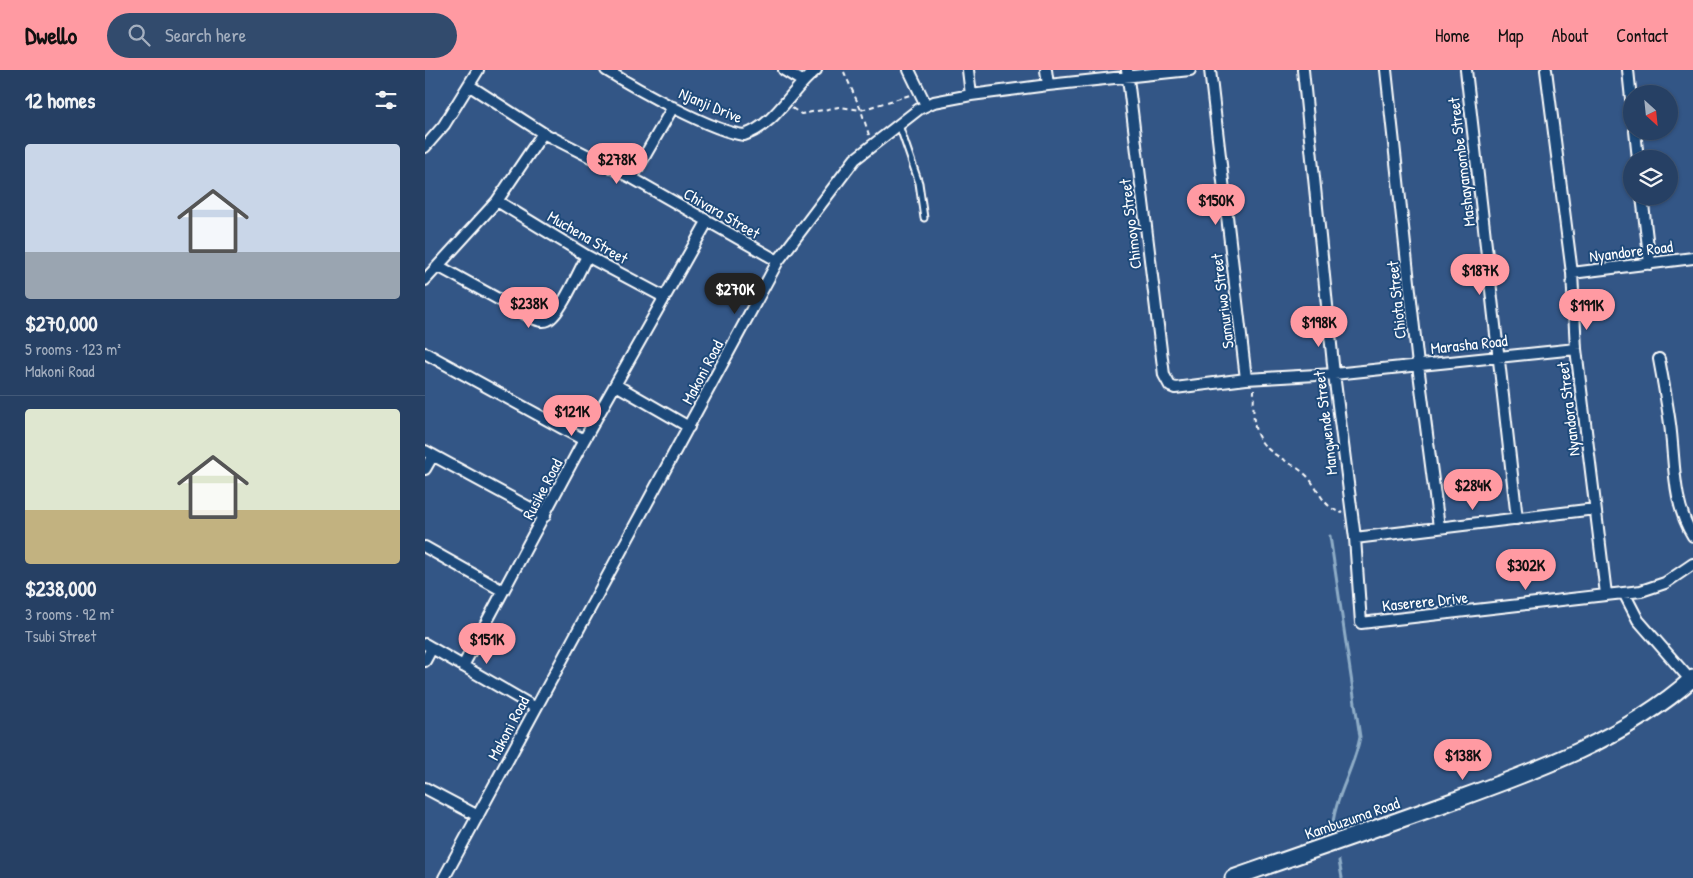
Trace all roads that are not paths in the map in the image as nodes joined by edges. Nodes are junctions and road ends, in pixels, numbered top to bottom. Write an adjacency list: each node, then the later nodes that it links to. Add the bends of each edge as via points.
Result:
1 (478, 70): 19 (street)
2 (606, 70): 22 (street, Njanji Drive)
3 (784, 70): 16 (street)
4 (815, 70): 16 (street, Njanji Drive)
5 (909, 70): 21 (street)
6 (968, 70): 20 (street)
7 (1046, 70): 17 (street)
8 (1190, 70): 15 (street, Makoni Road)
9 (1210, 70): 46 (street, Samuriwo Street)
10 (1303, 70): 44 (street, Mangwende Street)
11 (1386, 70): 43 (street, Chiota Street)
12 (1466, 70): 41 (street, Mashayamombe Street)
13 (1547, 70): 36 (street, Nyandora Street)
14 (1628, 70): 18 (street)
15 (1127, 74): 17 (street, Makoni Road); 45 (street, Chimoyo Street)
16 (802, 81): 22 (street, Njanji Drive, via 759,128 744,135)
17 (1048, 85): 20 (street, Makoni Road)
18 (1630, 85)
19 (469, 86): 24 (street, Chivara Street); 25 (street, via 444,125)
20 (971, 95): 21 (street, Makoni Road)
21 (926, 105): 23 (street, Makoni Road)
22 (673, 107): 26 (street)
23 (899, 124): 29 (lane, via 919,183); 33 (street, Makoni Road, via 855,160)
24 (543, 132): 26 (street, Chivara Street); 27 (street)
25 (426, 145)
26 (632, 178): 30 (street, Chivara Street)
27 (497, 201): 31 (street, Muchena Street); 35 (street)
28 (1644, 205): 34 (street)
29 (923, 218)
30 (707, 222): 33 (street, Chivara Street); 38 (street, Rusike Road)
31 (587, 256): 35 (street, via 553,317 543,321); 38 (street, Muchena Street)
32 (1693, 258): 34 (street, Nyandore Road)
33 (778, 261): 48 (street, Makoni Road)
34 (1650, 264): 36 (street, Nyandore Road)
35 (438, 266): 37 (street)
36 (1572, 273): 39 (street, Nyandora Street)
37 (425, 280)
38 (664, 297): 47 (street, Rusike Road)
39 (1576, 349): 41 (street, Marasha Road); 52 (street, Nyandora Street)
40 (425, 353): 49 (street)
41 (1499, 356): 43 (street, Marasha Road); 54 (street, Mashayamombe Street)
42 (1659, 359): 56 (street, via 1679,499)
43 (1418, 365): 44 (street, Marasha Road); 55 (street, Chiota Street)
44 (1334, 374): 46 (street, Marasha Road); 57 (street, Mangwende Street)
45 (1164, 375): 46 (street, Marasha Road, via 1166,382 1175,388)
46 (1250, 379)
47 (616, 385): 48 (street); 49 (street, Rusike Road)
48 (689, 427): 68 (street, Makoni Road)
49 (584, 440): 53 (street, Rusike Road)
50 (429, 453): 51 (street); 53 (street)
51 (425, 469)
52 (1595, 509): 54 (street); 62 (street, Nyandora Street)
53 (545, 516): 60 (street, Rusike Road)
54 (1517, 519): 55 (street)
55 (1439, 527): 57 (street)
56 (1693, 536)
57 (1355, 538): 63 (street, Mangwende Street)
58 (425, 547): 60 (street)
59 (1693, 564): 61 (street, Kaserere Drive, via 1665,583)
60 (503, 591): 66 (street, Rusike Road)
61 (1624, 593): 62 (street, Kaserere Drive); 67 (street, via 1638,620)
62 (1606, 594): 63 (street, Kaserere Drive)
63 (1361, 623)
64 (429, 646): 65 (street); 66 (street)
65 (425, 661)
66 (463, 666): 68 (street)
67 (1692, 681): 72 (main road, Kambuzuma Road, via 1644,715 1549,764 1429,810)
68 (536, 708): 70 (street, Makoni Road)
69 (425, 788): 70 (street)
70 (478, 816): 71 (street, Makoni Road)
71 (444, 878)
72 (1233, 878)

